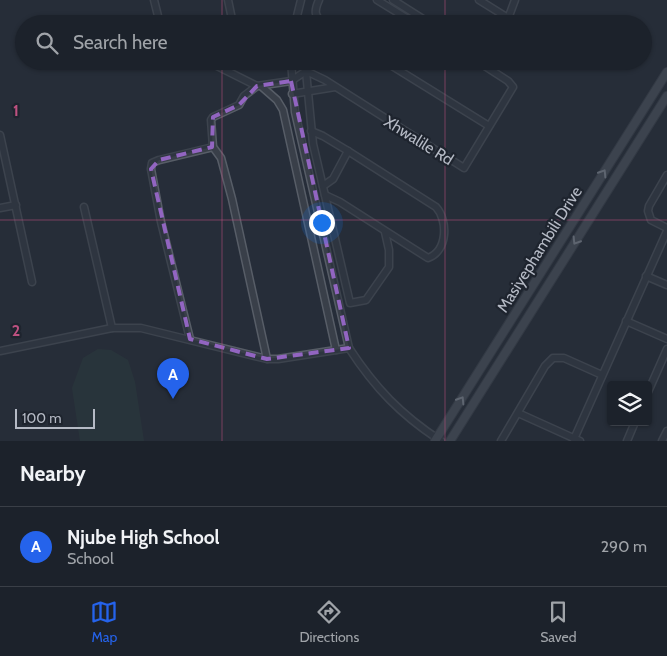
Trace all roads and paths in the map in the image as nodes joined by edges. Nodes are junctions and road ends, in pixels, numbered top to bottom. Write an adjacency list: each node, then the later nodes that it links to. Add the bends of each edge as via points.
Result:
1 (154, 0): 9 (street)
2 (228, 0): 10 (street)
3 (301, 0): 11 (street)
4 (319, 0): 12 (street)
5 (377, 0): 13 (street)
6 (393, 0): 14 (street)
7 (479, 0): 15 (street)
8 (515, 0): 16 (street)
9 (158, 15)
10 (231, 15)
11 (297, 15)
12 (315, 15)
13 (401, 15)
14 (417, 15)
15 (499, 15)
16 (509, 15)
17 (226, 70): 24 (street)
18 (291, 70): 23 (street)
19 (399, 70): 29 (street)
20 (491, 70): 29 (street, Xhwalile Rd, via 512,87)
21 (306, 71): 23 (street); 25 (street, Xhwalile Rd); 26 (street)
22 (667, 72): 59 (main road, Masiyephambili Drive, one-way to 22)
23 (291, 82): 24 (street); 27 (street)
24 (259, 86): 32 (street, via 244,96 239,105 213,117); 50 (street, via 277,100 283,110)
25 (335, 87): 26 (street); 29 (street, Xhwalile Rd, via 464,168)
26 (307, 92): 27 (street); 30 (street)
27 (292, 94): 49 (street)
28 (667, 96): 61 (main road, Masiyephambili Drive, one-way to 61)
29 (489, 126)
30 (312, 132): 33 (street); 35 (street)
31 (0, 134): 37 (street)
32 (213, 147): 47 (street, via 158,160 152,163 151,169); 53 (street, via 221,158 232,199)
33 (348, 151): 35 (street, via 333,179); 41 (street, via 438,209 445,237 437,253 428,258)
34 (667, 175): 40 (street, via 648,211 650,220)
35 (323, 186): 36 (street)
36 (325, 195): 41 (street); 41 (street, via 350,303 366,300 389,267)
37 (16, 205): 39 (street); 43 (street)
38 (84, 207): 46 (street)
39 (0, 208)
40 (667, 230): 42 (street)
41 (385, 232)
42 (646, 276): 44 (street); 45 (street)
43 (32, 282)
44 (667, 285)
45 (626, 321): 48 (street); 54 (street)
46 (112, 328): 47 (street, via 141,328); 52 (street)
47 (190, 339): 53 (street)
48 (667, 339)
49 (349, 348): 50 (street); 59 (street, via 385,396)
50 (336, 350): 53 (street)
51 (667, 350): 55 (street)
52 (0, 351)
53 (267, 359)
54 (602, 375): 56 (street, via 564,358 553,358); 60 (street)
55 (652, 383)
56 (518, 413): 60 (street); 62 (street)
57 (633, 426): 63 (street)
58 (667, 430): 64 (street)
59 (438, 440)
60 (577, 440)
61 (450, 441)
62 (501, 441)
63 (627, 441)
64 (662, 441)

